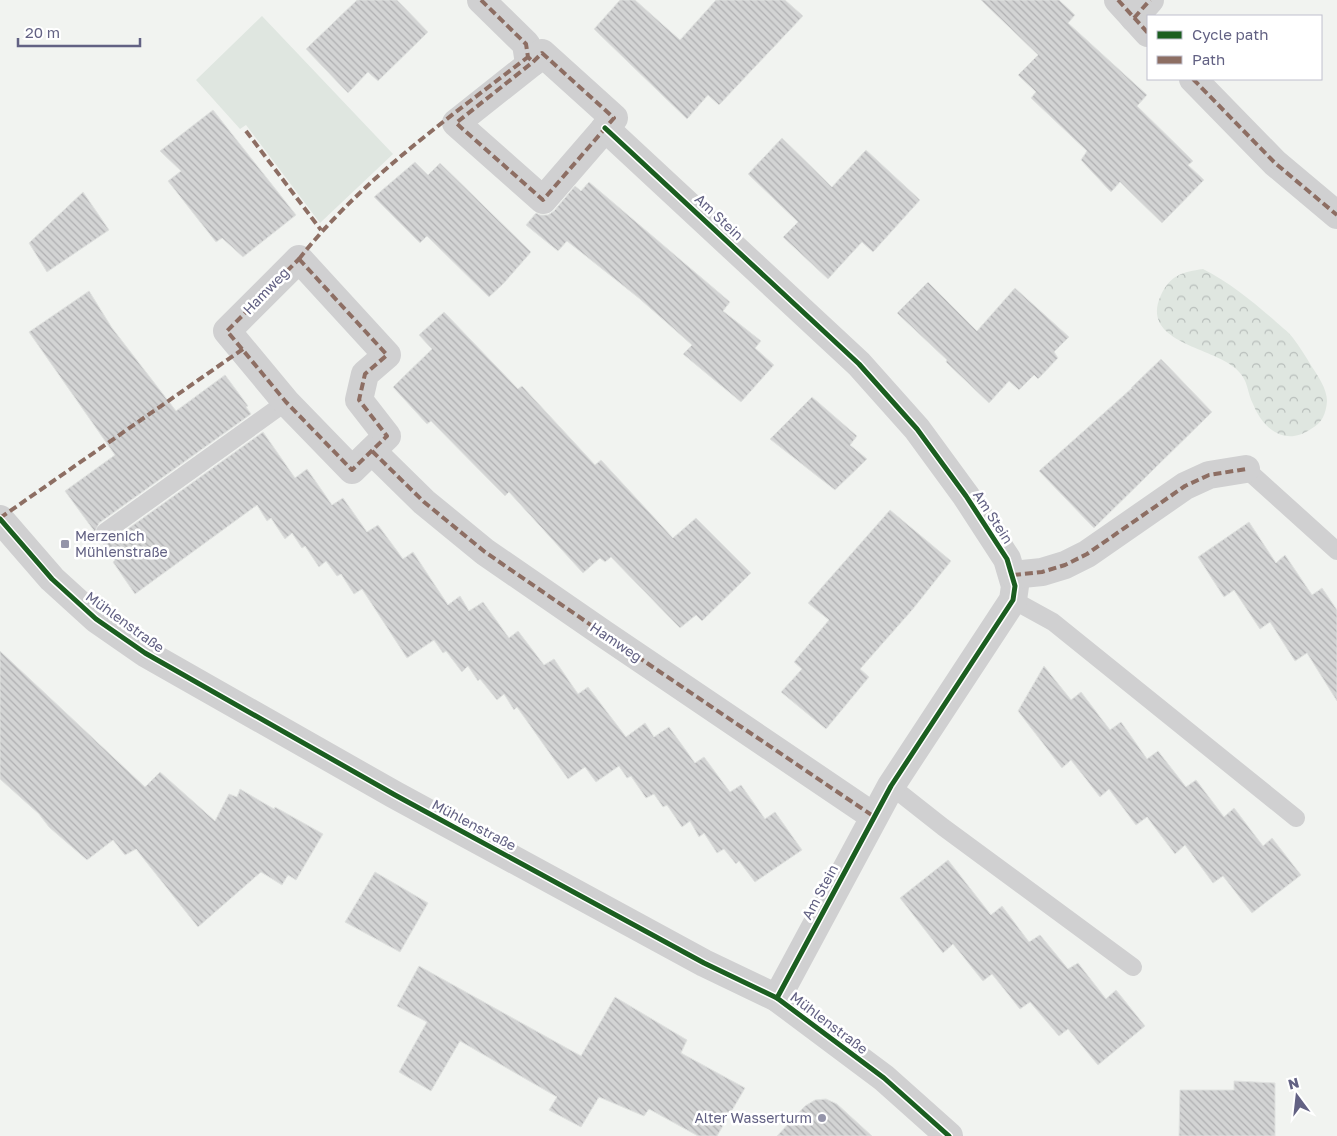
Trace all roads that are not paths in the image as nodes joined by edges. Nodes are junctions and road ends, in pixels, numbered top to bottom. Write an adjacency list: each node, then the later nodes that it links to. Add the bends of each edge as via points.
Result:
1 (482, 0): 2 (street, via 526,44 528,57)
2 (533, 62): 4 (street, via 542,53 571,79 614,118); 4 (street, via 456,123 543,200)
3 (1194, 80): 5 (street, via 1275,163)
4 (606, 128): 12 (street, Am Stein, via 859,364 917,429 1007,559)
5 (1337, 215)
6 (286, 402): 7 (street, Hamweg, via 352,470); 7 (street, Hamweg, via 228,331 299,259 387,355 366,374 359,400 387,436); 10 (lane)
7 (372, 451): 14 (street, Hamweg, via 424,502 485,552)
8 (1246, 468): 11 (lane); 12 (street, via 1209,475 1185,486 1087,554)
9 (0, 519): 17 (street, Mühlenstraße, via 52,579 96,619 145,653 395,795 704,963)
10 (105, 532)
11 (1337, 551)
12 (1013, 587): 13 (street, Am Stein); 15 (lane)
13 (890, 786): 14 (street, Am Stein); 16 (lane)
14 (873, 816): 17 (street, Am Stein)
15 (1296, 818)
16 (1133, 967)
17 (777, 998): 18 (street, Mühlenstraße, via 884,1078)
18 (949, 1136)

